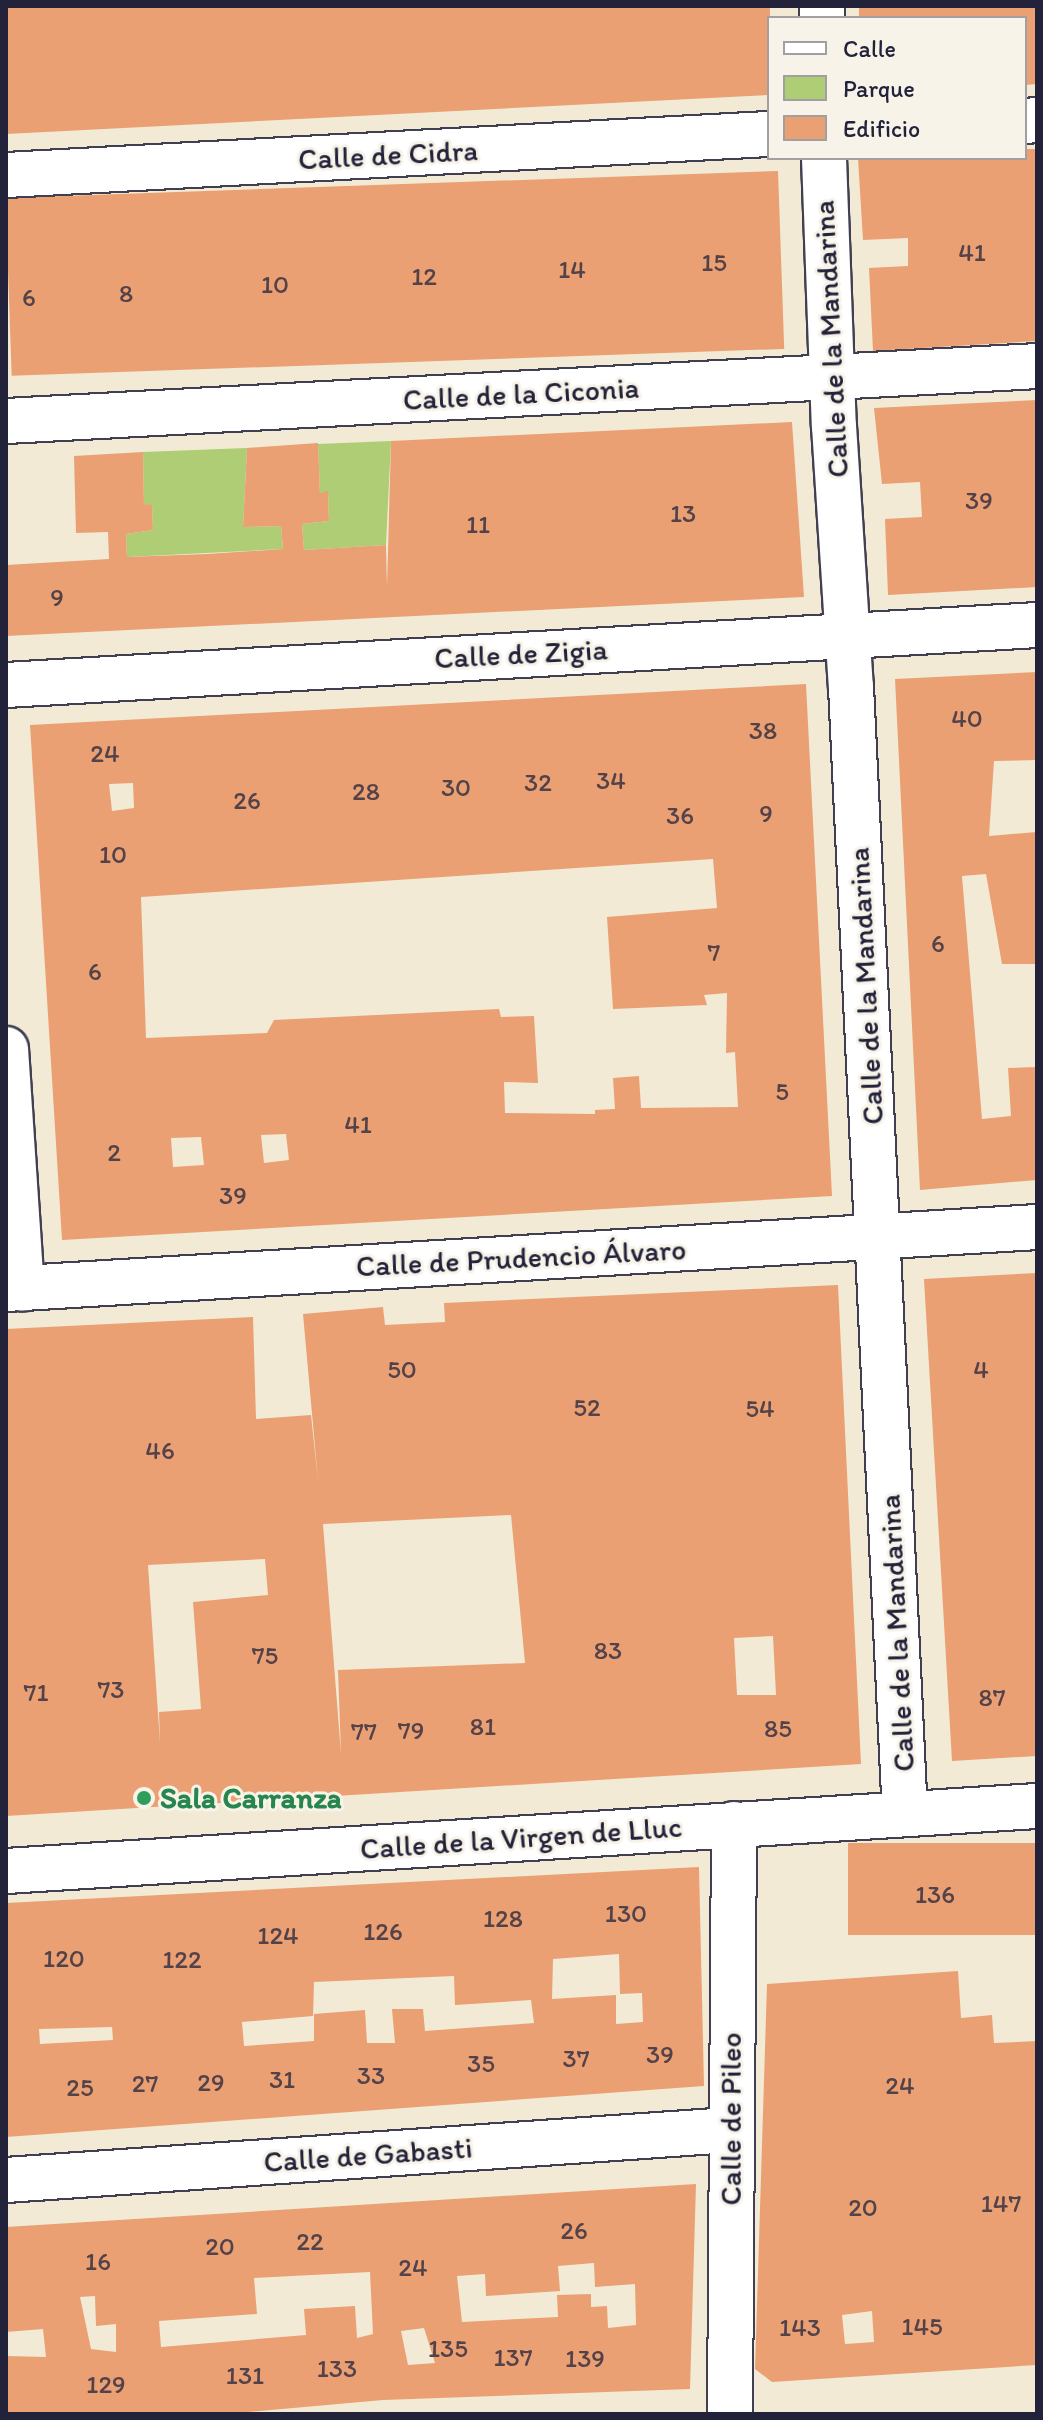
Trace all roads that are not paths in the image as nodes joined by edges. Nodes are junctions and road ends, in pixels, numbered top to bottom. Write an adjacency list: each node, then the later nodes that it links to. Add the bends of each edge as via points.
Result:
1 (767, 134): 3 (street, Calle de Cidra)
2 (824, 160): 5 (street, Calle de la Mandarina)
3 (6, 175)
4 (1037, 366): 5 (street, Calle de la Ciconia)
5 (831, 377): 6 (street, Calle de la Ciconia); 8 (street, Calle de la Mandarina)
6 (6, 421)
7 (1037, 625): 8 (street, Calle de Zigia)
8 (847, 635): 9 (street, Calle de Zigia); 12 (street, Calle de la Mandarina)
9 (6, 685)
10 (6, 1049): 13 (street)
11 (1037, 1227): 12 (street, Calle de Prudencio Álvaro)
12 (878, 1236): 13 (street, Calle de Prudencio Álvaro); 15 (street, Calle de la Mandarina)
13 (14, 1288)
14 (1037, 1806): 15 (street, Calle de la Virgen de Lluc)
15 (905, 1814): 16 (street, Calle de la Virgen de Lluc)
16 (734, 1824): 17 (street, Calle de la Virgen de Lluc); 18 (street, Calle de Pileo)
17 (6, 1871)
18 (730, 2130): 19 (street, Calle de Gabasti); 20 (street, Calle de Pileo)
19 (6, 2180)
20 (730, 2414)

